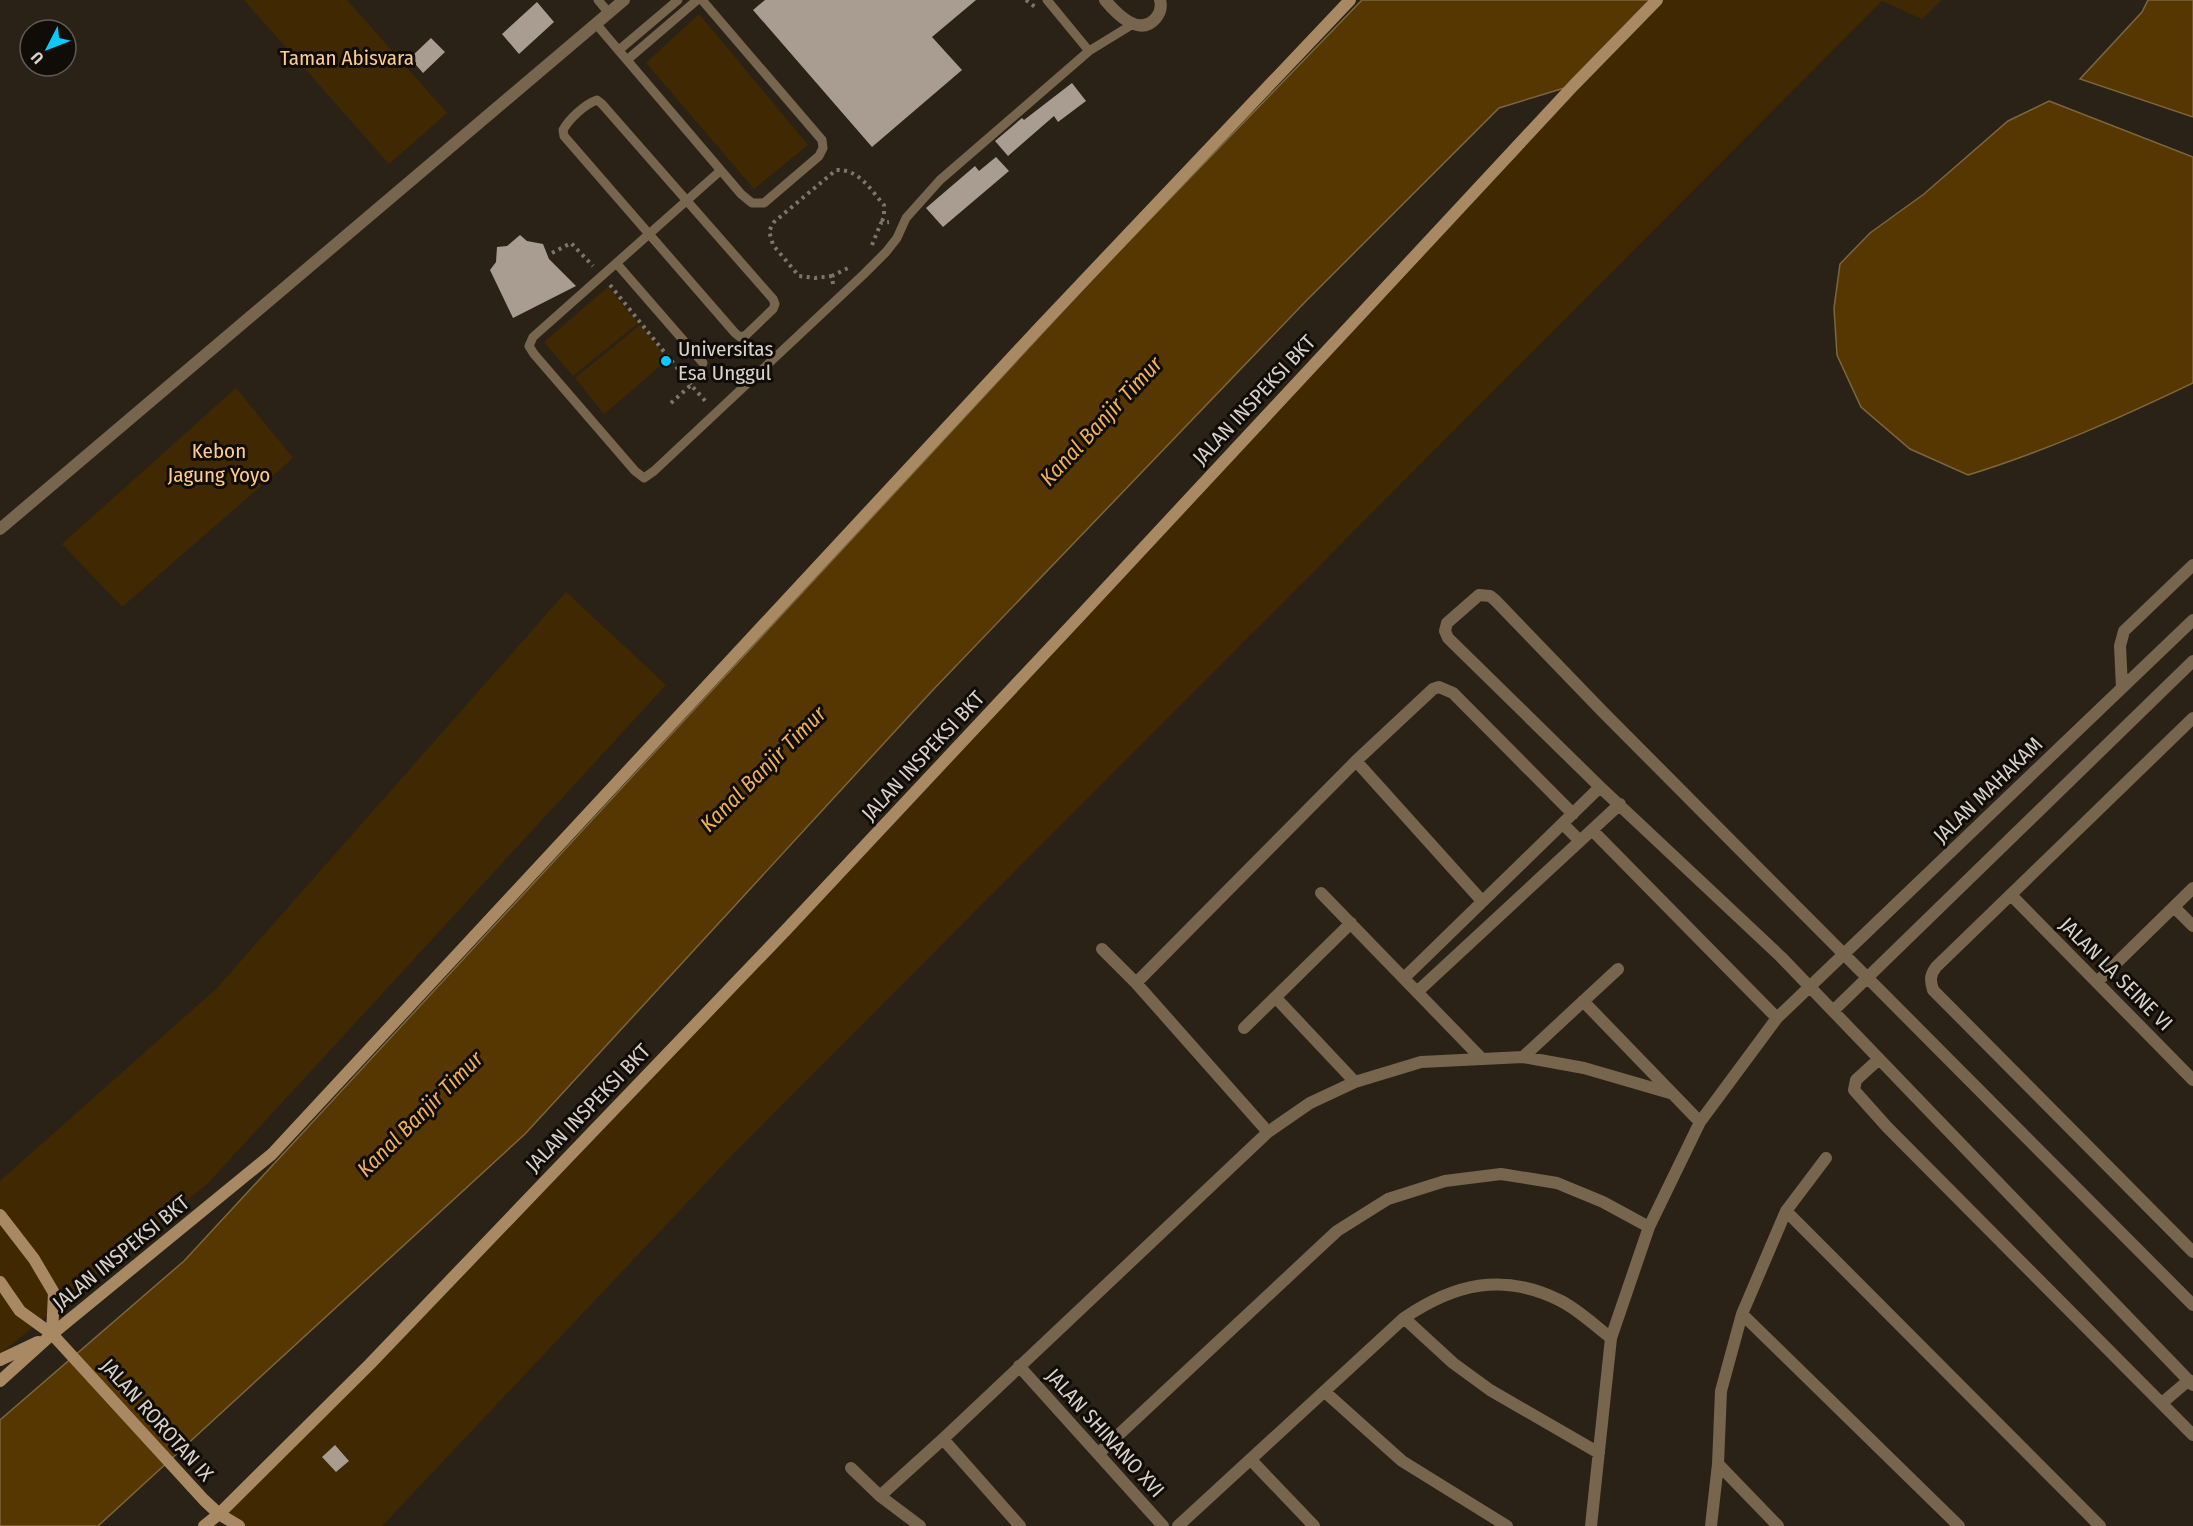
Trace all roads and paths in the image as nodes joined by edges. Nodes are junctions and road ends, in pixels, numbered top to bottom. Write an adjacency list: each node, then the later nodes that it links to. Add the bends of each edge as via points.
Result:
1 (598, 0): 13 (lane)
2 (624, 0): 13 (street)
3 (678, 0): 16 (lane)
4 (697, 0): 18 (lane)
5 (702, 0): 19 (lane, via 822,140 823,148 819,156 764,203 746,199)
6 (1026, 0): 12 (path)
7 (1047, 0): 17 (lane)
8 (1105, 0): 15 (street)
9 (1160, 0): 15 (street, via 1160,12 1150,23 1141,27)
10 (1350, 0): 88 (street, JALAN INSPEKSI BKT, via 1039,328 272,1154)
11 (1657, 0): 104 (street, JALAN INSPEKSI BKT, via 769,948 369,1365)
12 (1045, 12)
13 (609, 13): 14 (street)
14 (597, 24): 16 (lane); 37 (street)
15 (1132, 24): 17 (lane)
16 (619, 50): 18 (lane)
17 (1089, 51): 28 (lane, via 940,180 906,218 897,238 871,267 644,478 529,346 533,337)
18 (627, 60): 19 (lane)
19 (720, 171): 20 (lane)
20 (688, 200): 23 (lane); 23 (lane, via 602,104 597,100 590,102 566,125 564,136); 23 (lane, via 775,304 746,335 740,337 735,333)
21 (895, 219): 22 (path)
22 (881, 223): 24 (path); 29 (path, via 884,205 857,174 844,169 836,170 774,222 769,231 773,245 799,276)
23 (650, 234): 26 (lane)
24 (868, 252)
25 (552, 253): 28 (path, via 571,243)
26 (616, 264): 28 (lane); 31 (lane)
27 (851, 267): 29 (path)
28 (602, 275): 32 (path)
29 (832, 276): 30 (path)
30 (832, 289)
31 (703, 363)
32 (691, 385): 34 (path); 35 (path)
33 (717, 397): 35 (path)
34 (671, 403)
35 (709, 405): 36 (path)
36 (701, 412)
37 (0, 529)
38 (2193, 565): 41 (street, via 2124,631 2120,646)
39 (2193, 620): 41 (street, JALAN MAHAKAM)
40 (2193, 661): 61 (street)
41 (2122, 688): 58 (street, JALAN MAHAKAM)
42 (2193, 718): 52 (street)
43 (1356, 761): 46 (street, via 1427,693 1439,687 1453,693); 53 (street); 63 (street)
44 (1600, 787): 45 (street); 46 (street); 58 (street, via 1446,635 1447,623 1474,597 1484,595 1495,600)
45 (1620, 804): 48 (street); 64 (street)
46 (1574, 814): 47 (street)
47 (1563, 824): 49 (street); 53 (street)
48 (1592, 830): 49 (street); 69 (street)
49 (1580, 841): 65 (street)
50 (2193, 888): 54 (street)
51 (1321, 893): 55 (street)
52 (2011, 895): 62 (street, JALAN LA SEINE VI); 83 (street, via 1936,967 1931,976 1933,990)
53 (1482, 902): 60 (street)
54 (2174, 907): 56 (street); 62 (street)
55 (1351, 923): 60 (street); 66 (street)
56 (2193, 926)
57 (1102, 949): 63 (street)
58 (1845, 955): 61 (street); 64 (street, JALAN MAHAKAM)
59 (1618, 969): 67 (street)
60 (1404, 978): 65 (street)
61 (1868, 978): 68 (street); 85 (street)
62 (2097, 982): 74 (street, JALAN LA SEINE VI)
63 (1136, 983): 78 (street)
64 (1809, 988): 68 (street); 69 (street, JALAN MAHAKAM)
65 (1417, 992): 72 (street)
66 (1276, 998): 70 (street); 75 (street)
67 (1583, 1001): 71 (street); 76 (street)
68 (1833, 1011): 73 (street)
69 (1777, 1018): 77 (street, JALAN MAHAKAM)
70 (1244, 1028)
71 (1523, 1057): 72 (street); 76 (street, via 1584,1068)
72 (1481, 1058): 75 (street, via 1421,1062)
73 (1879, 1059): 93 (street); 95 (street, via 1856,1080 1854,1090)
74 (2193, 1080)
75 (1355, 1082): 78 (street, via 1310,1103)
76 (1670, 1093): 77 (street)
77 (1700, 1122): 82 (street, JALAN MAHAKAM)
78 (1268, 1132): 91 (street)
79 (1826, 1158): 80 (street)
80 (1786, 1211): 86 (street); 117 (street)
81 (0, 1215): 88 (street, via 54,1293)
82 (1649, 1227): 89 (street, JALAN MAHAKAM); 99 (street, via 1557,1183 1501,1174 1445,1181 1388,1199 1337,1231)
83 (2193, 1252)
84 (0, 1282): 88 (street, JALAN ROROTAN IX, via 20,1311)
85 (2193, 1305)
86 (1742, 1314): 101 (street, via 1721,1391); 116 (street)
87 (1404, 1318): 89 (street, via 1429,1301 1475,1285 1518,1284 1560,1300); 94 (street); 98 (street, via 1453,1363 1490,1390)
88 (52, 1334): 90 (street); 92 (street, JALAN INSPEKSI BKT); 104 (street, JALAN ROROTAN IX)
89 (1611, 1338): 98 (street, JALAN MAHAKAM)
90 (0, 1360)
91 (1019, 1366): 97 (street); 99 (street, JALAN SHINANO XVI)
92 (0, 1382)
93 (2191, 1382): 95 (street)
94 (1325, 1392): 100 (street); 112 (street, via 1402,1461)
95 (2162, 1403): 96 (street)
96 (2193, 1435)
97 (943, 1439): 103 (street); 108 (street)
98 (1599, 1453): 113 (street, JALAN MAHAKAM)
99 (1098, 1454): 109 (street, JALAN SHINANO XVI)
100 (1251, 1460): 110 (street); 111 (street)
101 (1718, 1464): 114 (street); 115 (street)
102 (850, 1468): 103 (street)
103 (880, 1496): 107 (street)
104 (219, 1514): 105 (street, JALAN INSPEKSI BKT); 106 (street, JALAN ROROTAN IX)
105 (204, 1526)
106 (239, 1526)
107 (920, 1526)
108 (1020, 1526)
109 (1162, 1526)
110 (1178, 1526)
111 (1314, 1526)
112 (1507, 1526)
113 (1591, 1526)
114 (1711, 1526)
115 (1778, 1526)
116 (1959, 1526)
117 (2100, 1526)

